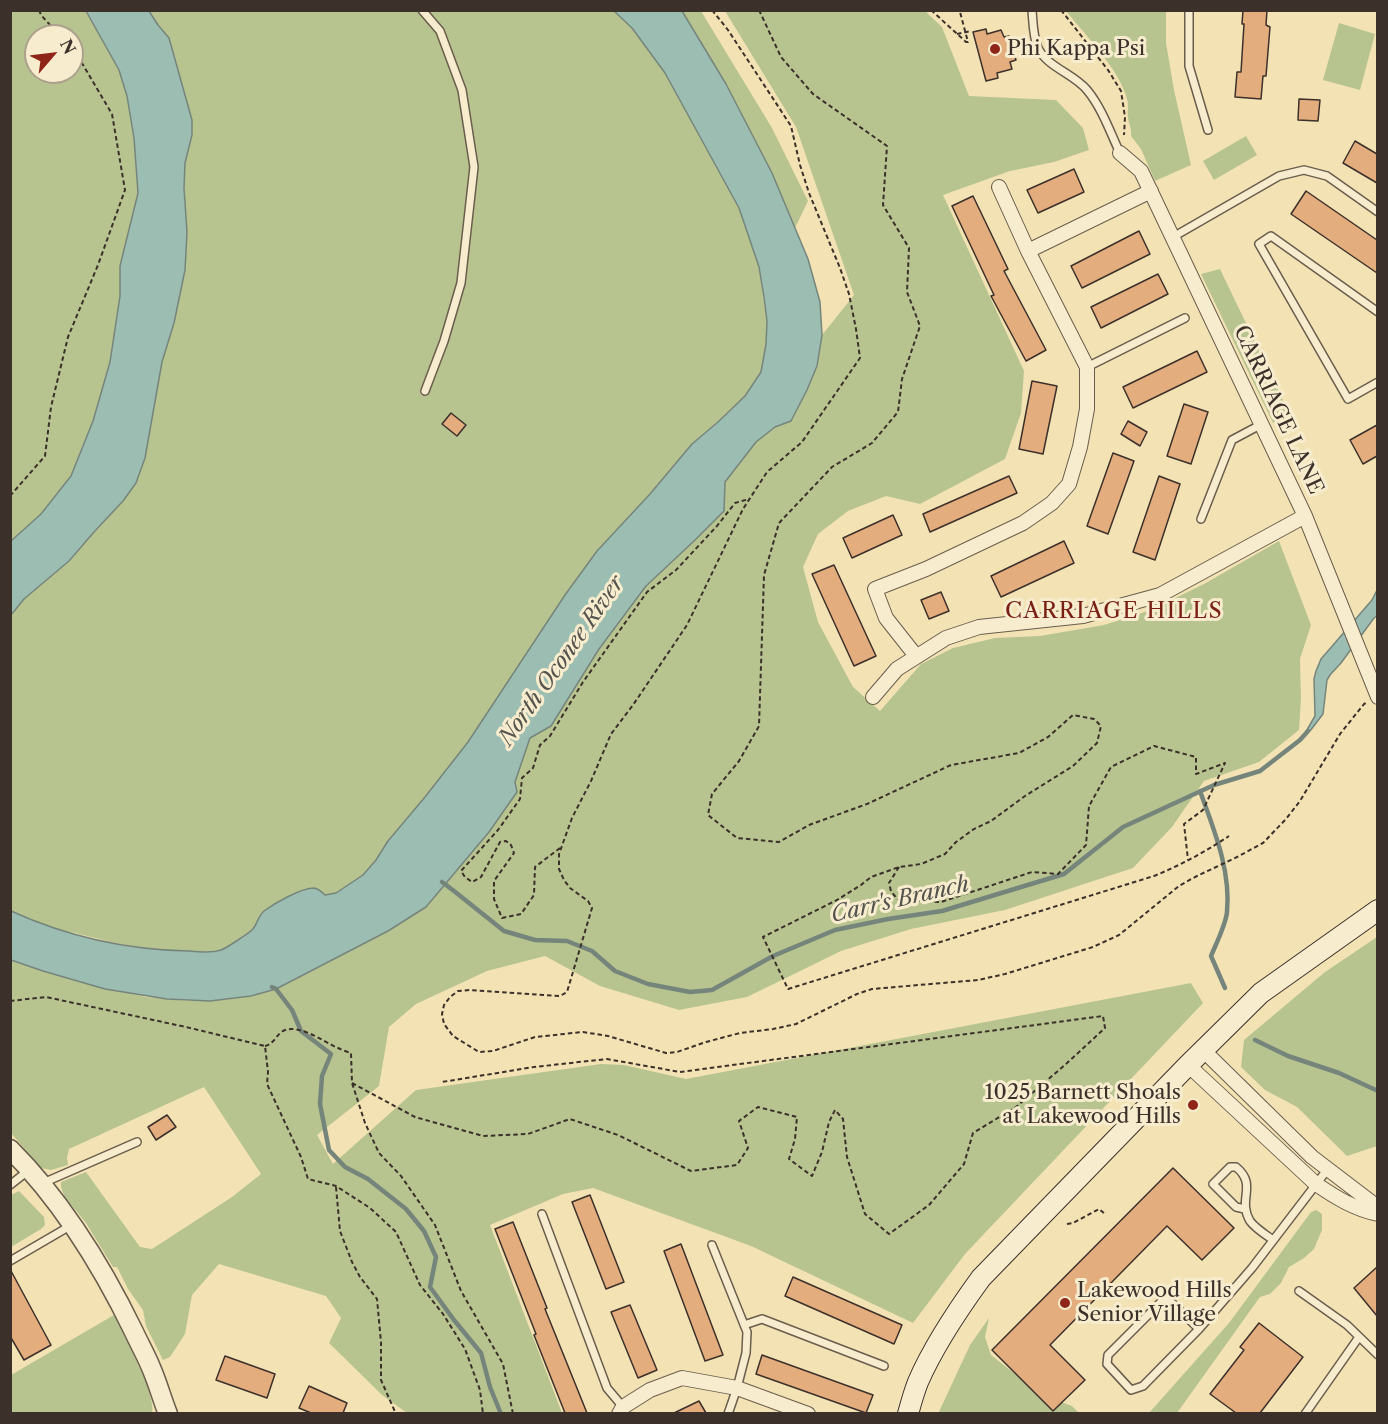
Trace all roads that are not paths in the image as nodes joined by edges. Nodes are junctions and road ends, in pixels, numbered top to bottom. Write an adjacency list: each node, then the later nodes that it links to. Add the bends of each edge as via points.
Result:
1 (422, 10): 15 (lane, via 440,31 462,90 474,167 461,284)
2 (1032, 10): 5 (lane, via 1039,50 1086,88)
3 (1189, 10): 4 (lane, via 1189,66)
4 (1208, 130)
5 (1120, 153): 7 (street, CARRIAGE LANE, via 1141,171)
6 (999, 188): 10 (street)
7 (1151, 191): 9 (street, CARRIAGE LANE); 10 (street)
8 (1377, 212): 9 (lane, via 1327,177 1304,170 1279,176)
9 (1173, 237): 16 (street, CARRIAGE LANE)
10 (1028, 251): 13 (street)
11 (1377, 312): 14 (lane, via 1271,236 1259,244 1348,399)
12 (1185, 318): 13 (lane)
13 (1087, 367): 19 (street, via 1087,409 1080,447 1068,484 1052,503 1023,523 875,589 886,618)
14 (1377, 382)
15 (425, 391)
16 (1262, 424): 17 (street, CARRIAGE LANE); 18 (lane, via 1232,440)
17 (1305, 516): 19 (street, via 1160,595 1083,616 979,627 946,638); 21 (street, CARRIAGE LANE)
18 (1201, 519)
19 (916, 656): 20 (street, via 897,669)
20 (873, 698)
21 (1372, 700)
22 (1377, 910): 23 (main road, via 1261,993)
23 (1203, 1050): 24 (main road); 27 (street)
24 (1188, 1065): 29 (street); 49 (main road, via 981,1278 938,1343)
25 (137, 1142): 28 (lane)
26 (10, 1149): 28 (street)
27 (1327, 1170): 29 (lane); 32 (street, via 1371,1202)
28 (35, 1177): 30 (lane); 34 (street)
29 (1316, 1184): 32 (street, via 1339,1200 1365,1211); 35 (lane)
30 (10, 1185)
31 (1245, 1209): 31 (lane, via 1247,1182 1243,1173 1230,1167 1213,1184 1236,1207); 35 (lane, via 1251,1222)
32 (1377, 1211)
33 (542, 1214): 45 (lane, via 608,1388)
34 (72, 1224): 37 (lane); 46 (street, via 123,1309)
35 (1272, 1240): 40 (lane)
36 (712, 1245): 39 (lane)
37 (10, 1261)
38 (1299, 1291): 41 (lane, via 1347,1324)
39 (744, 1325): 43 (lane, via 762,1319); 44 (lane, via 746,1353)
40 (1199, 1329): 40 (lane, via 1143,1386 1131,1390 1107,1364 1108,1355 1161,1302 1168,1300)
41 (1359, 1337): 42 (lane); 50 (lane)
42 (1377, 1355)
43 (884, 1366)
44 (737, 1388): 45 (street, via 682,1378 650,1390); 47 (lane); 48 (street)
45 (621, 1410)
46 (168, 1413)
47 (728, 1413)
48 (808, 1413)
49 (908, 1413)
50 (1305, 1413)

